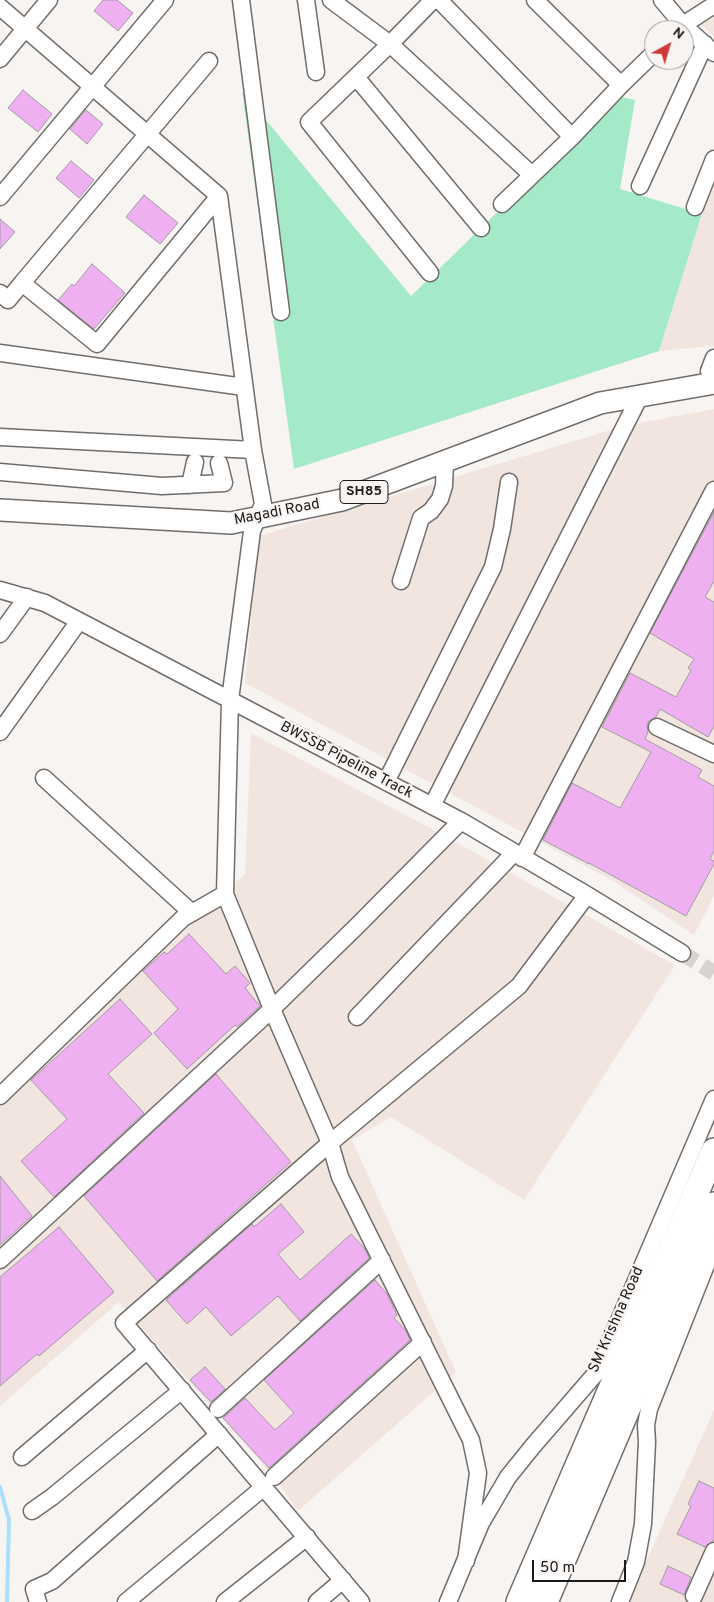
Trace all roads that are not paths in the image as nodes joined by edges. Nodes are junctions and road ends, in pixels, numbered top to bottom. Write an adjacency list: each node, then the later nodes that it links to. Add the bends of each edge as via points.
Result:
1 (49, 0): 14 (street)
2 (165, 0): 24 (street)
3 (241, 0): 38 (street)
4 (306, 0): 21 (street)
5 (331, 0): 16 (street)
6 (433, 0): 16 (street)
7 (439, 0): 26 (street)
8 (535, 0): 23 (street)
9 (662, 0): 12 (street)
10 (714, 5): 13 (street)
11 (0, 7): 14 (street)
12 (676, 20)
13 (692, 20)
14 (25, 29): 18 (street); 24 (street)
15 (694, 38): 17 (street)
16 (390, 44): 22 (street); 28 (street)
17 (709, 49): 29 (street)
18 (0, 59)
19 (209, 61): 25 (street)
20 (644, 62): 23 (street)
21 (316, 72)
22 (356, 77): 34 (street); 35 (street, via 309,122)
23 (621, 84): 26 (street)
24 (92, 87): 25 (street); 31 (street)
25 (148, 135): 30 (street); 36 (street)
26 (572, 137): 28 (street)
27 (714, 159): 33 (street)
28 (532, 175): 32 (street)
29 (640, 186)
30 (219, 196): 36 (street, via 97,344); 41 (street)
31 (0, 197)
32 (502, 204)
33 (695, 207)
34 (481, 228)
35 (430, 273)
36 (22, 283): 37 (street, via 8,300)
37 (0, 293)
38 (281, 312)
39 (0, 353): 41 (street)
40 (713, 371): 42 (main road, Magadi Road / SH85); 54 (main road, Magadi Road / SH85, via 600,390 342,488)
41 (244, 387): 44 (street)
42 (640, 396): 45 (main road, Magadi Road / SH85, via 600,403); 66 (street)
43 (0, 437): 44 (street)
44 (253, 450): 54 (street)
45 (445, 461): 54 (main road, Magadi Road / SH85, via 342,500); 55 (street, via 440,499 421,518)
46 (194, 462): 50 (street)
47 (219, 464): 50 (street, via 224,483)
48 (0, 472): 50 (street, via 162,486)
49 (509, 482): 65 (street, via 493,567)
50 (190, 484)
51 (714, 490): 68 (street)
52 (0, 498): 54 (main road, Magadi Road / SH85)
53 (0, 510): 54 (main road, Magadi Road / SH85, via 231,523)
54 (261, 510): 60 (street, via 252,531)
55 (401, 581)
56 (0, 590): 57 (street, BWSSB Pipeline Track)
57 (27, 598): 58 (street, BWSSB Pipeline Track, via 45,603); 59 (street)
58 (78, 621): 60 (street, BWSSB Pipeline Track); 62 (street)
59 (0, 634)
60 (230, 700): 65 (street, BWSSB Pipeline Track); 69 (street)
61 (657, 727): 63 (street)
62 (0, 732)
63 (714, 754)
64 (44, 778): 71 (street)
65 (386, 782): 66 (street, BWSSB Pipeline Track)
66 (432, 806): 67 (street, BWSSB Pipeline Track)
67 (461, 821): 68 (street, BWSSB Pipeline Track); 73 (street)
68 (518, 855): 70 (street, BWSSB Pipeline Track); 74 (street)
69 (225, 894): 71 (street); 73 (street)
70 (587, 895): 72 (street, BWSSB Pipeline Track); 77 (street, via 518,986)
71 (192, 913): 75 (street, via 183,918)
72 (682, 953)
73 (272, 1008): 77 (street); 81 (street)
74 (357, 1017)
75 (0, 1096)
76 (714, 1099): 93 (street, SM Krishna Road, via 597,1372 508,1477 481,1523)
77 (330, 1143): 82 (street, via 340,1177); 84 (street, via 124,1322)
78 (714, 1151): 102 (highway, SM Krishna Road)
79 (714, 1206): 103 (highway)
80 (714, 1245): 104 (street, via 649,1409 643,1524 636,1562)
81 (0, 1260)
82 (382, 1260): 83 (street); 86 (street)
83 (422, 1342): 89 (street); 93 (street, via 471,1440 478,1473)
84 (148, 1350): 85 (street); 88 (street)
85 (182, 1390): 87 (street); 90 (street)
86 (218, 1409)
87 (219, 1434): 89 (street); 96 (street, via 52,1581 34,1589)
88 (22, 1457)
89 (269, 1482): 91 (street); 97 (street)
90 (32, 1511)
91 (307, 1538): 94 (street); 98 (street)
92 (714, 1551): 95 (street)
93 (466, 1561): 101 (street, SM Krishna Road)
94 (343, 1580): 99 (street); 100 (street)
95 (694, 1596)
96 (38, 1602)
97 (126, 1602)
98 (225, 1602)
99 (317, 1602)
100 (361, 1602)
101 (448, 1602)
102 (519, 1602)
103 (545, 1602)
104 (620, 1602)

